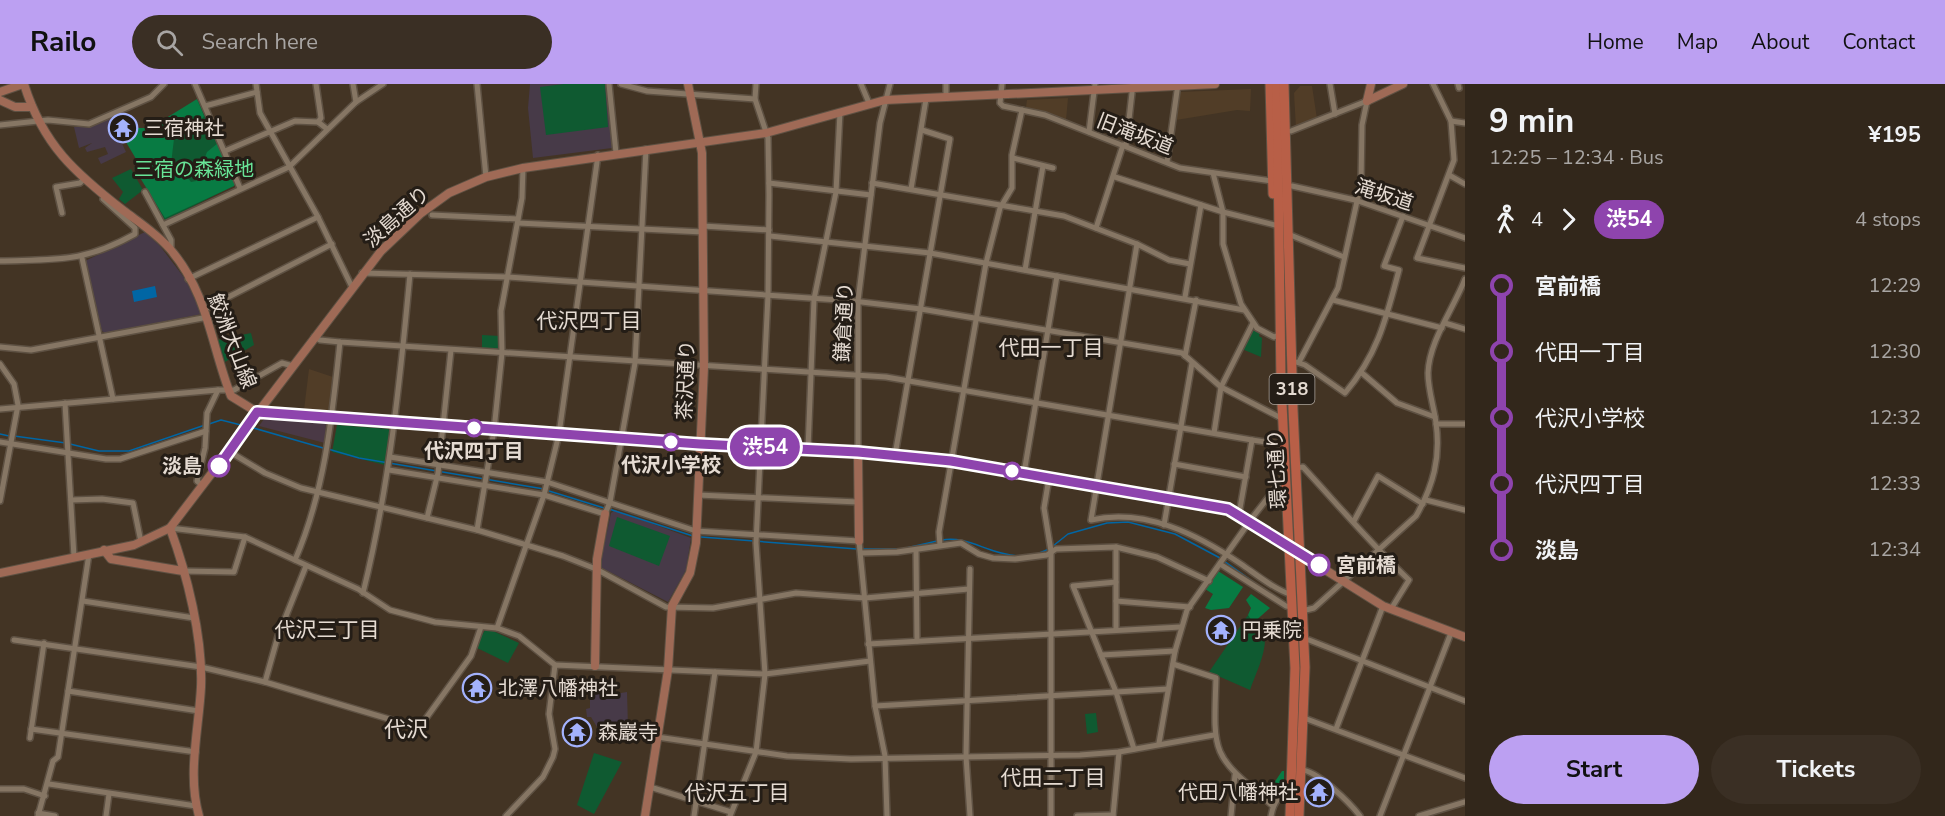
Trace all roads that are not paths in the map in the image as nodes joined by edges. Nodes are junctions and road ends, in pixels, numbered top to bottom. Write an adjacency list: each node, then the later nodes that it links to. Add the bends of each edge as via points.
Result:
1 (24, 84): 29 (street, 鮫洲大山線); 42 (street, 鮫洲大山線)
2 (164, 84): 46 (street, via 151,97 88,124)
3 (195, 84): 41 (street)
4 (255, 84): 30 (street)
5 (316, 84): 48 (street, via 321,118)
6 (353, 84): 39 (street)
7 (384, 84): 39 (street)
8 (477, 84): 71 (street)
9 (609, 84): 61 (street)
10 (621, 84): 32 (street)
11 (688, 84): 32 (street, 茶沢通り)
12 (756, 84): 34 (street)
13 (861, 84): 40 (street)
14 (890, 84): 37 (street, 鎌倉通り)
15 (946, 84): 33 (street)
16 (1002, 84): 31 (street)
17 (1215, 84): 26 (street, 淡島通り)
18 (1270, 84): 74 (main road)
19 (1277, 84): 100 (main road, 環七通り / 318)
20 (1284, 84): 100 (main road, 環七通り / 318)
21 (1290, 84): 53 (main road)
22 (1330, 84): 45 (street)
23 (1371, 84): 38 (street)
24 (1402, 84): 38 (street)
25 (1433, 84): 47 (street)
26 (1178, 85): 27 (street, 淡島通り); 64 (street)
27 (1132, 86): 28 (street, 淡島通り); 58 (street)
28 (1095, 87): 31 (street, 淡島通り); 54 (street)
29 (0, 92)
30 (257, 92): 41 (street); 55 (street, via 260,113)
31 (1000, 95): 33 (street, 淡島通り); 43 (street, 旧滝坂道, via 1001,105)
32 (691, 96): 34 (street, via 713,94); 57 (street, 茶沢通り)
33 (946, 98): 35 (street, 淡島通り)
34 (755, 99): 56 (street)
35 (926, 99): 37 (street, 淡島通り); 52 (street)
36 (0, 100): 42 (street)
37 (885, 100): 40 (street, 淡島通り); 76 (street, 鎌倉通り)
38 (1367, 101): 45 (street); 86 (street)
39 (356, 102): 51 (street)
40 (869, 103): 44 (street, 淡島通り)
41 (205, 106): 60 (street)
42 (32, 107): 46 (street, 鮫洲大山線)
43 (1022, 110): 54 (street, 旧滝坂道); 63 (street)
44 (840, 112): 56 (street, 淡島通り); 82 (street)
45 (1335, 114): 53 (street)
46 (38, 121): 50 (street); 73 (street, 鮫洲大山線, via 54,147)
47 (1451, 121): 49 (street); 70 (street, via 1454,160)
48 (318, 122): 51 (street); 55 (street, via 295,121)
49 (1465, 123)
50 (0, 125)
51 (327, 129): 66 (street)
52 (922, 130): 80 (street); 83 (street, via 950,140)
53 (1291, 131): 78 (main road)
54 (1089, 132): 58 (street, 旧滝坂道)
55 (271, 133): 60 (street); 66 (street)
56 (766, 133): 57 (street, 淡島通り); 75 (street)
57 (701, 142): 59 (street, 淡島通り); 102 (street, 茶沢通り)
58 (1125, 146): 64 (street, 旧滝坂道); 72 (street)
59 (646, 149): 61 (street, 淡島通り); 101 (street)
60 (225, 151): 79 (street)
61 (616, 153): 62 (street, 淡島通り)
62 (598, 155): 67 (street, 淡島通り); 97 (street)
63 (1013, 158): 65 (street); 87 (street, via 1012,189)
64 (1167, 162): 69 (street, 旧滝坂道, via 1180,168)
65 (1043, 166): 68 (street); 89 (street)
66 (289, 167): 79 (street); 94 (street)
67 (523, 168): 71 (street, 淡島通り); 95 (street)
68 (1053, 168)
69 (1213, 172): 74 (street, 旧滝坂道); 90 (street)
70 (1449, 175): 77 (street); 98 (street)
71 (486, 177): 118 (street, 淡島通り, via 420,213)
72 (1115, 177): 88 (street); 99 (street)
73 (84, 179): 85 (street, 鮫洲大山線); 91 (street, via 56,187)
74 (1272, 181): 100 (main road, via 1274,208)
75 (769, 183): 82 (street); 103 (street)
76 (872, 183): 80 (street); 84 (street, 鎌倉通り)
77 (1465, 184)
78 (1292, 186): 86 (street, 滝坂道); 100 (main road)
79 (240, 188): 96 (street)
80 (911, 189): 83 (street)
81 (146, 192): 96 (street)
82 (836, 192): 84 (street); 105 (street)
83 (940, 194): 87 (street); 110 (street)
84 (871, 195): 108 (street, 鎌倉通り)
85 (105, 196): 109 (street, 鮫洲大山線); 112 (street, via 106,205 135,228 135,234)
86 (1355, 200): 93 (street, 滝坂道); 111 (street)
87 (1002, 205): 89 (street); 114 (street)
88 (1201, 205): 90 (street); 115 (street)
89 (1035, 210): 99 (street); 117 (street)
90 (1223, 212): 100 (street); 136 (street, via 1223,244)
91 (62, 213)
92 (432, 215): 95 (street)
93 (1403, 216): 98 (street, 滝坂道); 138 (street, via 1384,266 1399,270)
94 (318, 217): 106 (street); 122 (street)
95 (518, 221): 97 (street); 121 (street)
96 (163, 225): 109 (street, via 171,240)
97 (588, 226): 101 (street); 124 (street)
98 (1427, 227): 104 (street, 滝坂道); 116 (street, via 1417,258)
99 (1096, 228): 107 (street)
100 (1285, 228): 111 (street); 144 (main road, 環七通り / 318); 155 (main road, 環七通り / 318)
101 (643, 229): 102 (street); 126 (street)
102 (703, 229): 103 (street); 128 (street, 茶沢通り)
103 (770, 233): 105 (street); 129 (street)
104 (1465, 238)
105 (825, 243): 108 (street); 131 (street)
106 (332, 244): 125 (street); 137 (street)
107 (1137, 244): 115 (street, via 1169,260); 127 (street)
108 (867, 247): 110 (street); 134 (street, 鎌倉通り)
109 (171, 250): 122 (street, 鮫洲大山線)
110 (930, 253): 114 (street); 135 (street)
111 (1344, 256): 133 (street)
112 (82, 258): 113 (street); 145 (street)
113 (0, 261)
114 (986, 263): 117 (street); 139 (street)
115 (1190, 264): 130 (street)
116 (1465, 268)
117 (1025, 270): 120 (street)
118 (363, 273): 119 (street); 125 (street, 淡島通り)
119 (410, 274): 121 (street); 149 (street)
120 (1057, 276): 127 (street); 143 (street)
121 (507, 277): 124 (street); 152 (street, via 501,311)
122 (188, 279): 137 (street, 鮫洲大山線)
123 (1465, 279): 141 (street)
124 (580, 282): 126 (street); 154 (street)
125 (352, 287): 146 (street, 淡島通り)
126 (640, 287): 128 (street); 156 (street)
127 (1130, 288): 130 (street); 148 (street)
128 (703, 291): 129 (street); 160 (street, 茶沢通り)
129 (768, 295): 131 (street); 161 (street)
130 (1185, 297): 132 (street)
131 (814, 299): 134 (street); 162 (street)
132 (1196, 300): 136 (street); 153 (street)
133 (1333, 300): 138 (street); 155 (street)
134 (858, 302): 135 (street); 164 (street, 鎌倉通り)
135 (921, 309): 139 (street); 165 (street)
136 (1244, 310): 140 (street)
137 (206, 313): 145 (street); 169 (street, 鮫洲大山線)
138 (1387, 314): 141 (street); 163 (street, via 1381,336)
139 (976, 319): 143 (street); 168 (street)
140 (1253, 323): 144 (street, via 1274,337); 166 (street)
141 (1444, 325): 142 (street); 177 (street, via 1428,372)
142 (1465, 329)
143 (1049, 331): 148 (street); 172 (street)
144 (1281, 334): 179 (main road, 環七通り / 318)
145 (101, 336): 150 (street, via 31,350); 170 (street)
146 (314, 337): 147 (street); 159 (street, 淡島通り)
147 (340, 342): 149 (street); 178 (street)
148 (1120, 343): 153 (street); 176 (street)
149 (404, 346): 151 (street); 180 (street)
150 (0, 347)
151 (451, 350): 152 (street); 184 (street)
152 (502, 353): 154 (street); 186 (street)
153 (1185, 356): 157 (street)
154 (569, 358): 156 (street); 188 (street)
155 (1295, 362): 163 (street, via 1345,393); 204 (main road, 環七通り / 318)
156 (635, 363): 160 (street); 189 (street)
157 (1192, 363): 166 (street); 185 (street)
158 (0, 364): 173 (street, via 14,384)
159 (293, 366): 169 (street, via 282,363); 175 (street, 淡島通り)
160 (704, 367): 161 (street); 194 (street, 茶沢通り)
161 (765, 371): 162 (street); 195 (street)
162 (810, 373): 164 (street); 196 (street)
163 (1362, 373): 177 (street, via 1397,403)
164 (858, 375): 165 (street); 199 (street, 鎌倉通り)
165 (908, 381): 168 (street); 200 (street)
166 (1221, 387): 179 (street); 187 (street)
167 (218, 390): 169 (street); 170 (street); 183 (street, via 207,413)
168 (963, 390): 172 (street); 201 (street)
169 (229, 392): 175 (street, 鮫洲大山線, via 236,401)
170 (113, 399): 171 (street)
171 (65, 403): 173 (street); 197 (street)
172 (1037, 403): 176 (street); 206 (street)
173 (18, 408): 174 (street); 193 (street)
174 (0, 409)
175 (257, 412): 178 (street); 198 (street, 淡島通り)
176 (1107, 415): 185 (street); 212 (street)
177 (1435, 417): 181 (street)
178 (332, 418): 180 (street); 214 (street)
179 (1282, 419): 191 (main road, 環七通り / 318)
180 (395, 423): 184 (street); 202 (street)
181 (1436, 424): 182 (street); 221 (street, via 1435,476)
182 (1465, 424)
183 (206, 426): 197 (street, via 120,459); 211 (street, via 197,481)
184 (443, 426): 186 (street); 205 (street)
185 (1181, 428): 187 (street); 203 (street)
186 (494, 430): 188 (street); 209 (street)
187 (1214, 433): 190 (street)
188 (559, 434): 189 (street); 213 (street)
189 (622, 438): 194 (street); 223 (street)
190 (1252, 440): 191 (street, via 1278,444); 208 (street)
191 (1284, 440): 207 (main road, 環七通り / 318)
192 (0, 442): 193 (street)
193 (12, 442): 197 (street); 219 (street)
194 (700, 444): 195 (street); 215 (street, 茶沢通り)
195 (761, 447): 196 (street); 216 (street)
196 (808, 449): 199 (street)
197 (70, 451): 218 (street)
198 (230, 452): 211 (street, 淡島通り); 214 (street, via 281,481)
199 (858, 452): 200 (street); 220 (street, 鎌倉通り)
200 (896, 454): 201 (street)
201 (951, 461): 206 (street); 235 (street)
202 (389, 462): 205 (street); 205 (street); 222 (street)
203 (1174, 464): 208 (street); 217 (street)
204 (1295, 468): 228 (street, via 1303,467); 245 (main road, 環七通り / 318)
205 (438, 470): 209 (street); 209 (street); 226 (street)
206 (1024, 473): 210 (street)
207 (1285, 476): 227 (street); 238 (main road, 環七通り / 318)
208 (1246, 477): 225 (street)
209 (488, 478): 213 (street); 213 (street); 231 (street)
210 (1049, 478): 212 (street); 243 (street, via 1044,508)
211 (203, 486): 230 (street, 淡島通り)
212 (1096, 486): 217 (street); 229 (street, via 1090,520 1141,517)
213 (545, 488): 223 (street); 223 (street); 237 (street)
214 (318, 492): 222 (street); 248 (street)
215 (698, 495): 216 (street); 232 (street, 茶沢通り)
216 (759, 499): 220 (street); 234 (street)
217 (1168, 499): 225 (street); 229 (street)
218 (71, 500): 236 (street, via 132,503); 247 (street)
219 (0, 501)
220 (858, 502): 240 (street, 鎌倉通り)
221 (1424, 502): 224 (street); 228 (street, via 1378,476); 244 (street, via 1416,516)
222 (383, 508): 226 (street); 259 (street)
223 (608, 508): 232 (street); 251 (street)
224 (1465, 510)
225 (1239, 514): 227 (street)
226 (427, 518): 231 (street)
227 (1249, 521): 238 (street); 249 (street)
228 (1354, 521): 244 (street)
229 (1164, 525): 249 (street, via 1207,541)
230 (170, 528): 233 (street); 236 (street, 淡島通り); 253 (street)
231 (477, 530): 237 (street)
232 (696, 534): 234 (street); 266 (street, 茶沢通り, via 690,573)
233 (245, 537): 248 (street); 253 (street, via 234,572)
234 (757, 538): 240 (street); 264 (street)
235 (939, 541): 242 (street); 243 (street, via 961,543 1003,559 1028,558)
236 (141, 542): 241 (street, 淡島通り)
237 (527, 543): 251 (street); 273 (street)
238 (1289, 546): 245 (street); 261 (main road, 環七通り / 318)
239 (1116, 547): 243 (street); 256 (street, via 1157,557); 257 (street)
240 (860, 548): 242 (street); 262 (street, 鎌倉通り)
241 (104, 550): 246 (street, 淡島通り); 253 (street, via 111,559)
242 (916, 550): 260 (street)
243 (1050, 550): 277 (street)
244 (1377, 550): 255 (street); 268 (street, via 1409,580)
245 (1299, 553): 255 (street); 269 (main road, 環七通り / 318)
246 (89, 554): 247 (street, 淡島通り); 263 (street)
247 (74, 557): 254 (street, 淡島通り)
248 (295, 560): 250 (street)
249 (1222, 560): 256 (street); 261 (street); 269 (street, via 1286,606)
250 (306, 566): 259 (street); 297 (street, via 278,636)
251 (596, 569): 266 (street, via 666,607); 292 (street)
252 (970, 569): 258 (street)
253 (183, 571): 270 (street)
254 (0, 573)
255 (1343, 580): 268 (street); 269 (street, via 1314,608)
256 (1209, 581): 267 (street)
257 (1116, 582): 265 (street); 275 (street, via 1073,586)
258 (969, 589): 260 (street); 279 (street)
259 (363, 593): 271 (street, via 390,610 435,622)
260 (918, 594): 262 (street); 282 (street)
261 (1292, 595): 269 (main road, 環七通り / 318)
262 (865, 598): 264 (street, via 796,593); 284 (street, 鎌倉通り)
263 (83, 601): 270 (street); 285 (street)
264 (760, 601): 266 (street, via 712,608); 296 (street)
265 (1116, 601): 267 (street); 274 (street)
266 (672, 606): 294 (street, 茶沢通り)
267 (1190, 607): 272 (street)
268 (1387, 608): 276 (street); 288 (street)
269 (1297, 609): 281 (main road, 環七通り / 318); 330 (main road, 環七通り / 318)
270 (194, 618): 293 (street)
271 (481, 627): 273 (street); 297 (street, via 471,656 419,728)
272 (1181, 627): 274 (street); 286 (street)
273 (497, 628): 291 (street, via 519,636)
274 (1116, 630): 275 (street)
275 (1090, 632): 277 (street); 287 (street)
276 (1451, 633): 278 (street); 298 (street)
277 (1049, 634): 279 (street); 302 (street)
278 (1465, 637)
279 (968, 638): 282 (street); 303 (street)
280 (14, 640): 283 (street)
281 (1303, 640): 288 (street); 307 (main road, 環七通り / 318)
282 (917, 641): 284 (street)
283 (44, 642): 285 (street); 308 (street)
284 (868, 644): 289 (street, 鎌倉通り)
285 (75, 647): 293 (street); 300 (street)
286 (1175, 651): 287 (street); 290 (street)
287 (1101, 655): 301 (street)
288 (1362, 660): 298 (street); 309 (street)
289 (870, 661): 296 (street); 305 (street, 鎌倉通り)
290 (1173, 664): 299 (street); 311 (street, via 1216,678)
291 (555, 665): 292 (street); 343 (street, via 549,714 555,749 543,777)
292 (595, 666): 294 (street)
293 (201, 667): 297 (street); 306 (street)
294 (668, 670): 295 (street); 312 (street, 茶沢通り)
295 (715, 672): 296 (street); 315 (street)
296 (765, 674): 318 (street)
297 (265, 682)
298 (1430, 687): 304 (street); 320 (street)
299 (1168, 689): 301 (street); 314 (street)
300 (68, 691): 306 (street); 310 (street)
301 (1116, 692): 302 (street); 316 (street)
302 (1050, 696): 303 (street); 323 (street)
303 (967, 701): 305 (street); 322 (street)
304 (1465, 701)
305 (875, 706): 321 (street, 鎌倉通り)
306 (199, 711): 317 (street)
307 (1304, 718): 309 (street); 324 (main road, 環七通り / 318)
308 (31, 729): 310 (street); 313 (street)
309 (1336, 729): 320 (street)
310 (62, 734): 317 (street); 327 (street)
311 (1214, 735): 314 (street); 325 (street, via 1224,763)
312 (657, 737): 315 (street); 328 (street, 茶沢通り)
313 (30, 738)
314 (1159, 743): 316 (street)
315 (705, 744): 318 (street); 333 (street)
316 (1134, 749): 319 (street)
317 (196, 752): 335 (street)
318 (756, 752): 321 (street, via 816,759); 338 (street)
319 (1119, 752): 323 (street); 339 (street)
320 (1404, 755): 326 (street); 355 (street)
321 (885, 756): 322 (street); 346 (street, 鎌倉通り)
322 (966, 756): 323 (street); 347 (street)
323 (1051, 756): 348 (street)
324 (1301, 770): 353 (main road, 環七通り / 318); 354 (street, via 1310,771)
325 (1235, 775): 336 (street); 350 (street)
326 (1465, 778)
327 (49, 784): 331 (street); 332 (street)
328 (650, 787): 333 (street); 344 (street, 茶沢通り)
329 (0, 789): 332 (street, via 24,789)
330 (1291, 793): 336 (street, via 1284,793); 352 (main road, 環七通り / 318)
331 (109, 794): 335 (street); 341 (street)
332 (45, 796): 337 (street)
333 (696, 802): 338 (street); 345 (street)
334 (1465, 802): 356 (street)
335 (196, 806): 342 (street)
336 (1273, 806): 351 (street)
337 (38, 814): 340 (street)
338 (731, 814)
339 (1113, 815): 349 (street)
340 (55, 816)
341 (106, 816)
342 (199, 816)
343 (506, 816)
344 (645, 816)
345 (694, 816)
346 (887, 816)
347 (970, 816)
348 (1051, 816)
349 (1077, 816)
350 (1231, 816)
351 (1271, 816)
352 (1290, 816)
353 (1299, 816)
354 (1360, 816)
355 (1380, 816)
356 (1419, 816)

